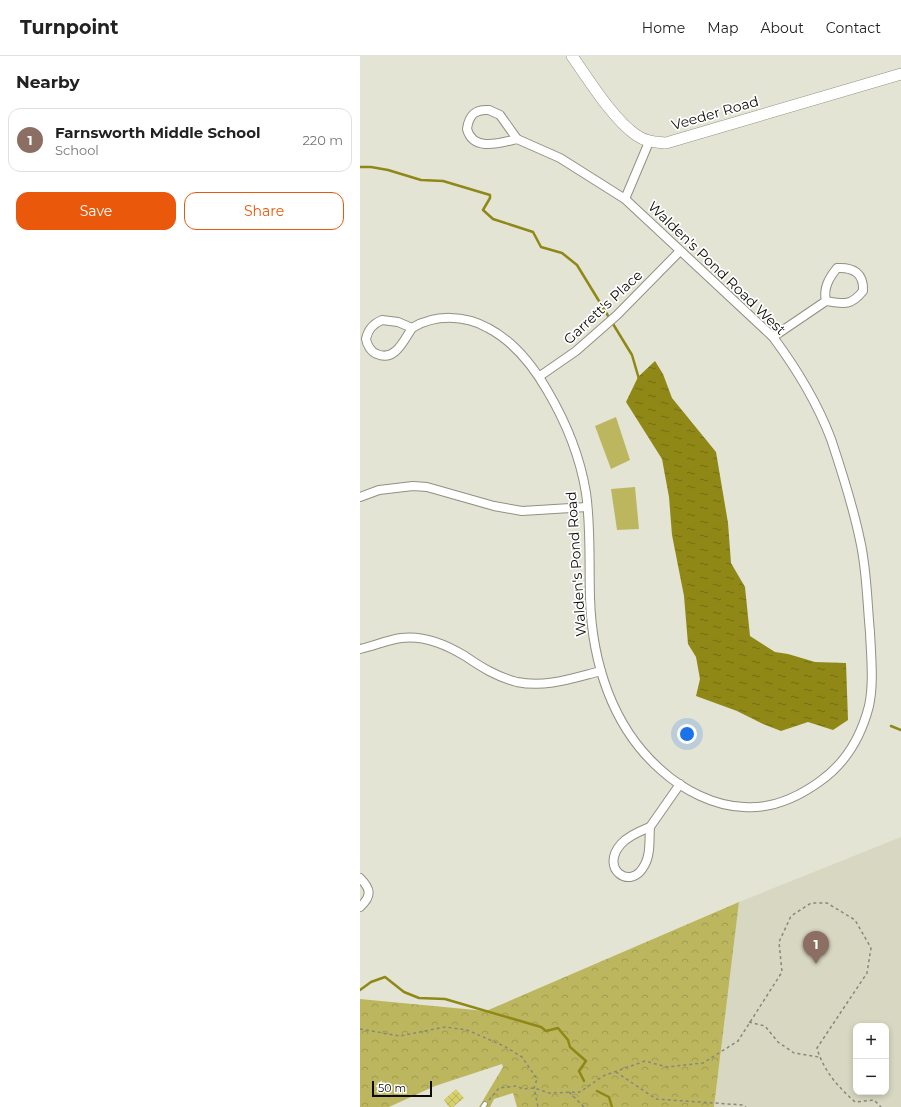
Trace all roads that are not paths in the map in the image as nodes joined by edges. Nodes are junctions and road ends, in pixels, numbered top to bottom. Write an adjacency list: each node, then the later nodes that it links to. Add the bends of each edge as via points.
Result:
1 (572, 56): 4 (street, via 617,117 636,135)
2 (901, 74): 4 (street, Veeder Road, via 675,141)
3 (517, 139): 3 (street, via 494,144 476,143 468,134 468,123 476,111 489,110 500,115); 5 (street, Walden's Pond Road West, via 560,158)
4 (649, 142): 5 (street)
5 (625, 199): 6 (street, Walden's Pond Road West)
6 (680, 251): 9 (street, Walden's Pond Road West); 10 (street, Garrett's Place, via 617,315 576,351)
7 (826, 301): 7 (street, via 846,304 856,300 863,291 862,277 856,271 837,268 829,278); 9 (street)
8 (412, 328): 8 (street, via 400,347 390,356 376,354 367,342 370,329 382,320 398,322); 10 (street, Walden's Pond Road, via 432,319 451,317 478,322 495,331 510,344)
9 (773, 337): 16 (street, Walden's Pond Road West, via 814,401 830,437 846,486 860,541 866,579 871,655 869,704 860,733 844,759 828,776 811,788 783,801 748,808 733,806 701,796)
10 (540, 376): 12 (street, Walden's Pond Road, via 570,433 581,470)
11 (360, 497): 12 (street, via 379,490 413,486 427,487 494,506 522,511)
12 (587, 507): 14 (street, Walden's Pond Road, via 590,532 590,601 595,646)
13 (360, 649): 14 (street, via 402,638 436,641 447,645 488,671 532,684 551,684)
14 (601, 671): 15 (street, Walden's Pond Road, via 613,708)
15 (630, 736): 16 (street, Walden's Pond Road West, via 655,765)
16 (680, 784): 17 (street)
17 (650, 827): 17 (street, via 648,857 644,867 630,877 619,874 613,867 614,854 629,837)
18 (360, 878): 19 (street, via 369,887 364,903)
19 (360, 907)

